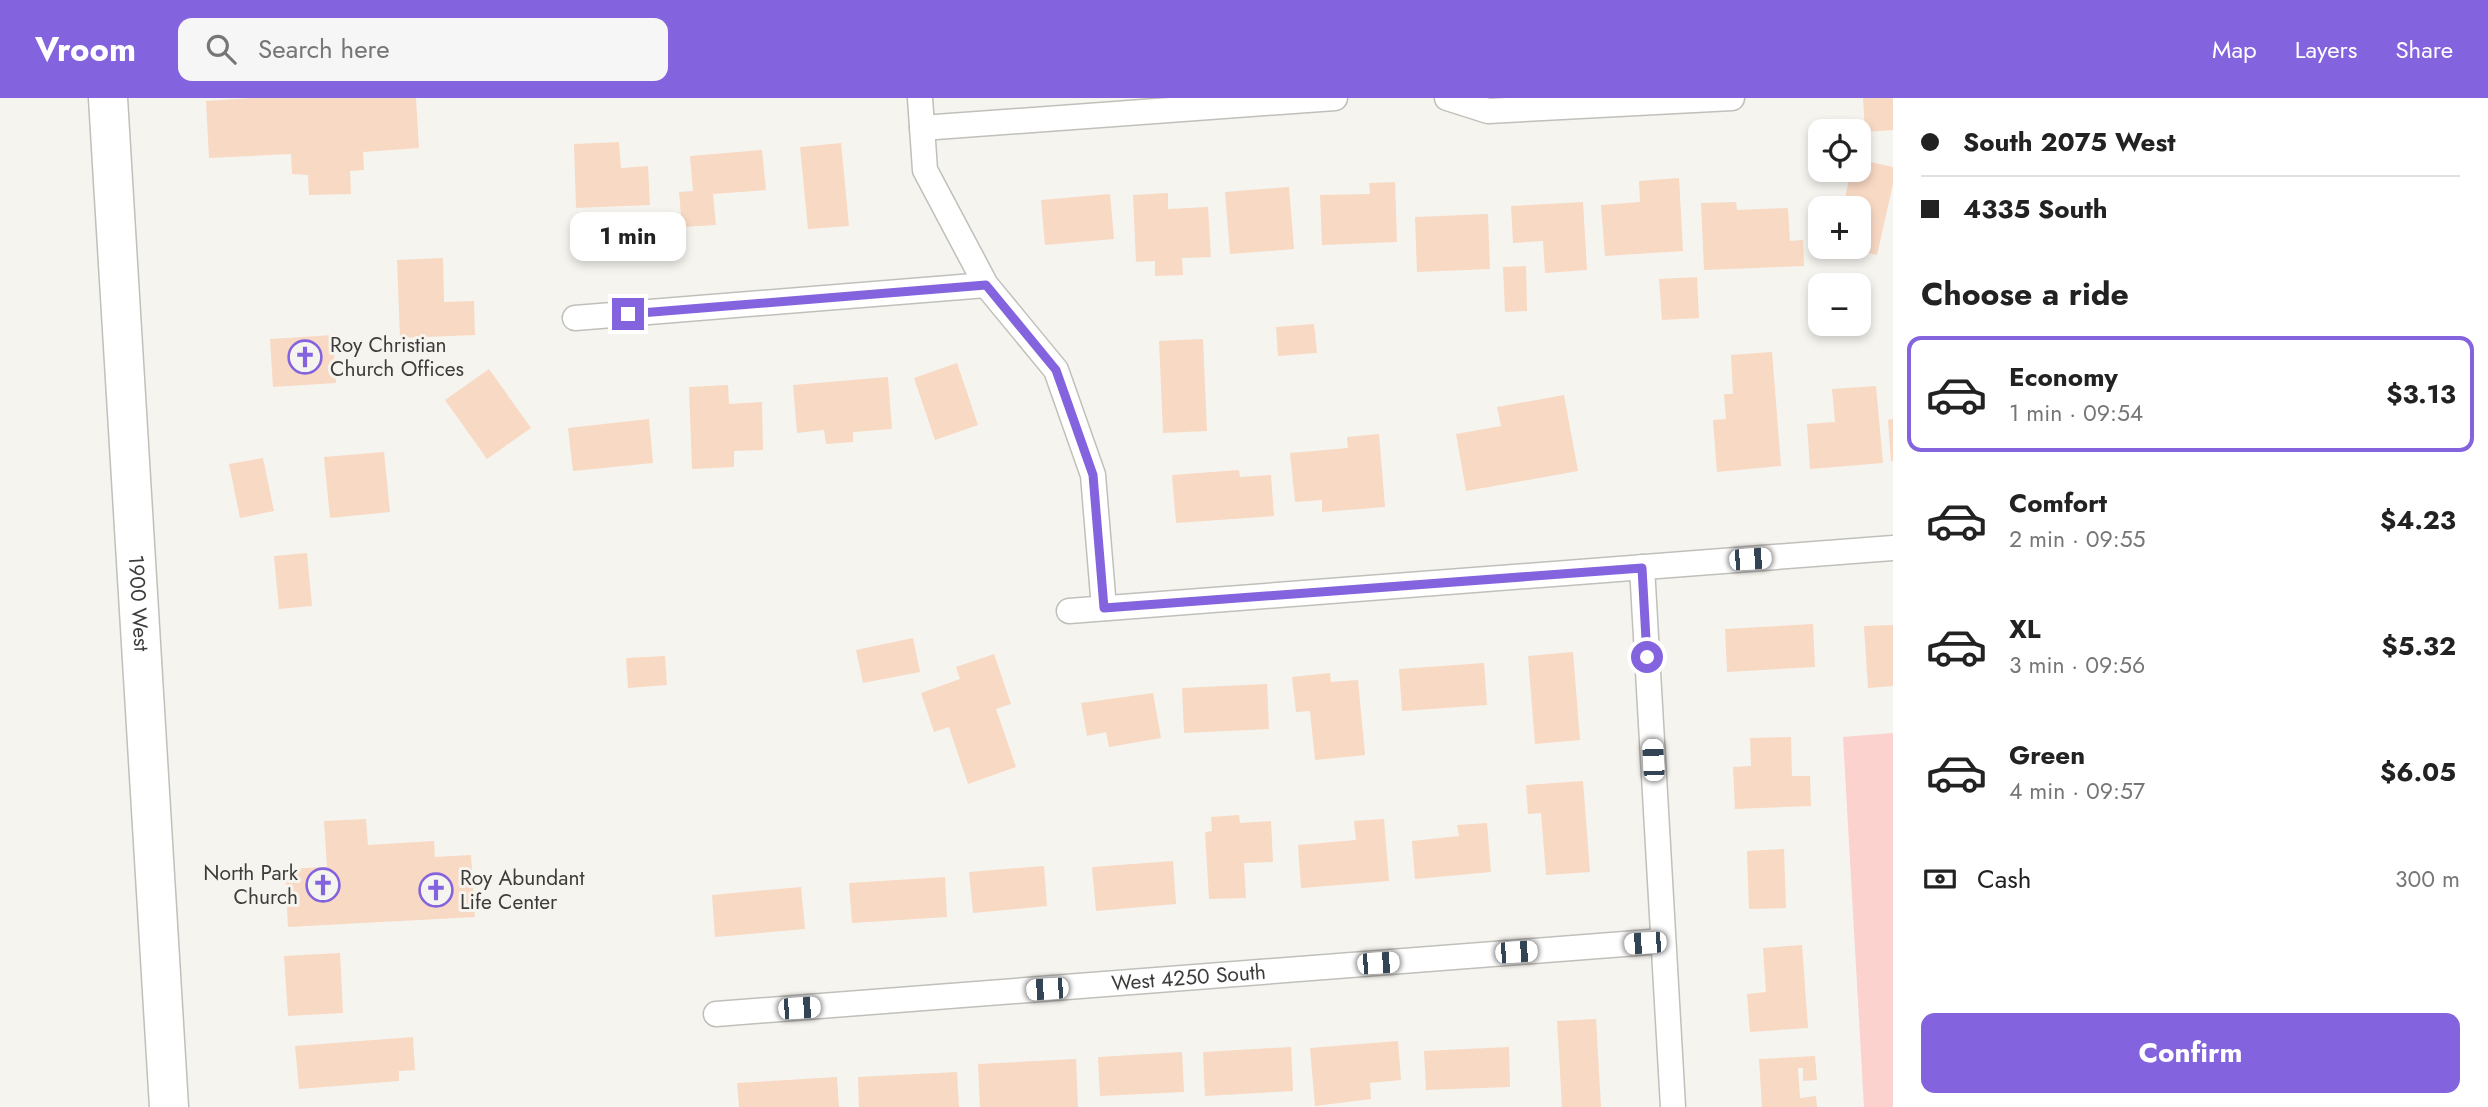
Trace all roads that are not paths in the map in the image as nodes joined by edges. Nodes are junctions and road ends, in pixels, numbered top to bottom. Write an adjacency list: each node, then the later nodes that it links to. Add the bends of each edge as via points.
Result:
1 (108, 98): 15 (main road, 1900 West)
2 (920, 98): 6 (street)
3 (1335, 98): 6 (street)
4 (1447, 98): 5 (street, via 1488,111)
5 (1732, 98)
6 (922, 128): 7 (street, via 925,170)
7 (986, 285): 8 (street); 11 (street, via 1056,370 1093,475)
8 (575, 318)
9 (1893, 548): 10 (street)
10 (1642, 568): 11 (street); 13 (street)
11 (1104, 608): 12 (street)
12 (1069, 611)
13 (1663, 941): 14 (street, West 4250 South); 16 (street)
14 (716, 1014)
15 (169, 1107)
16 (1673, 1107)

